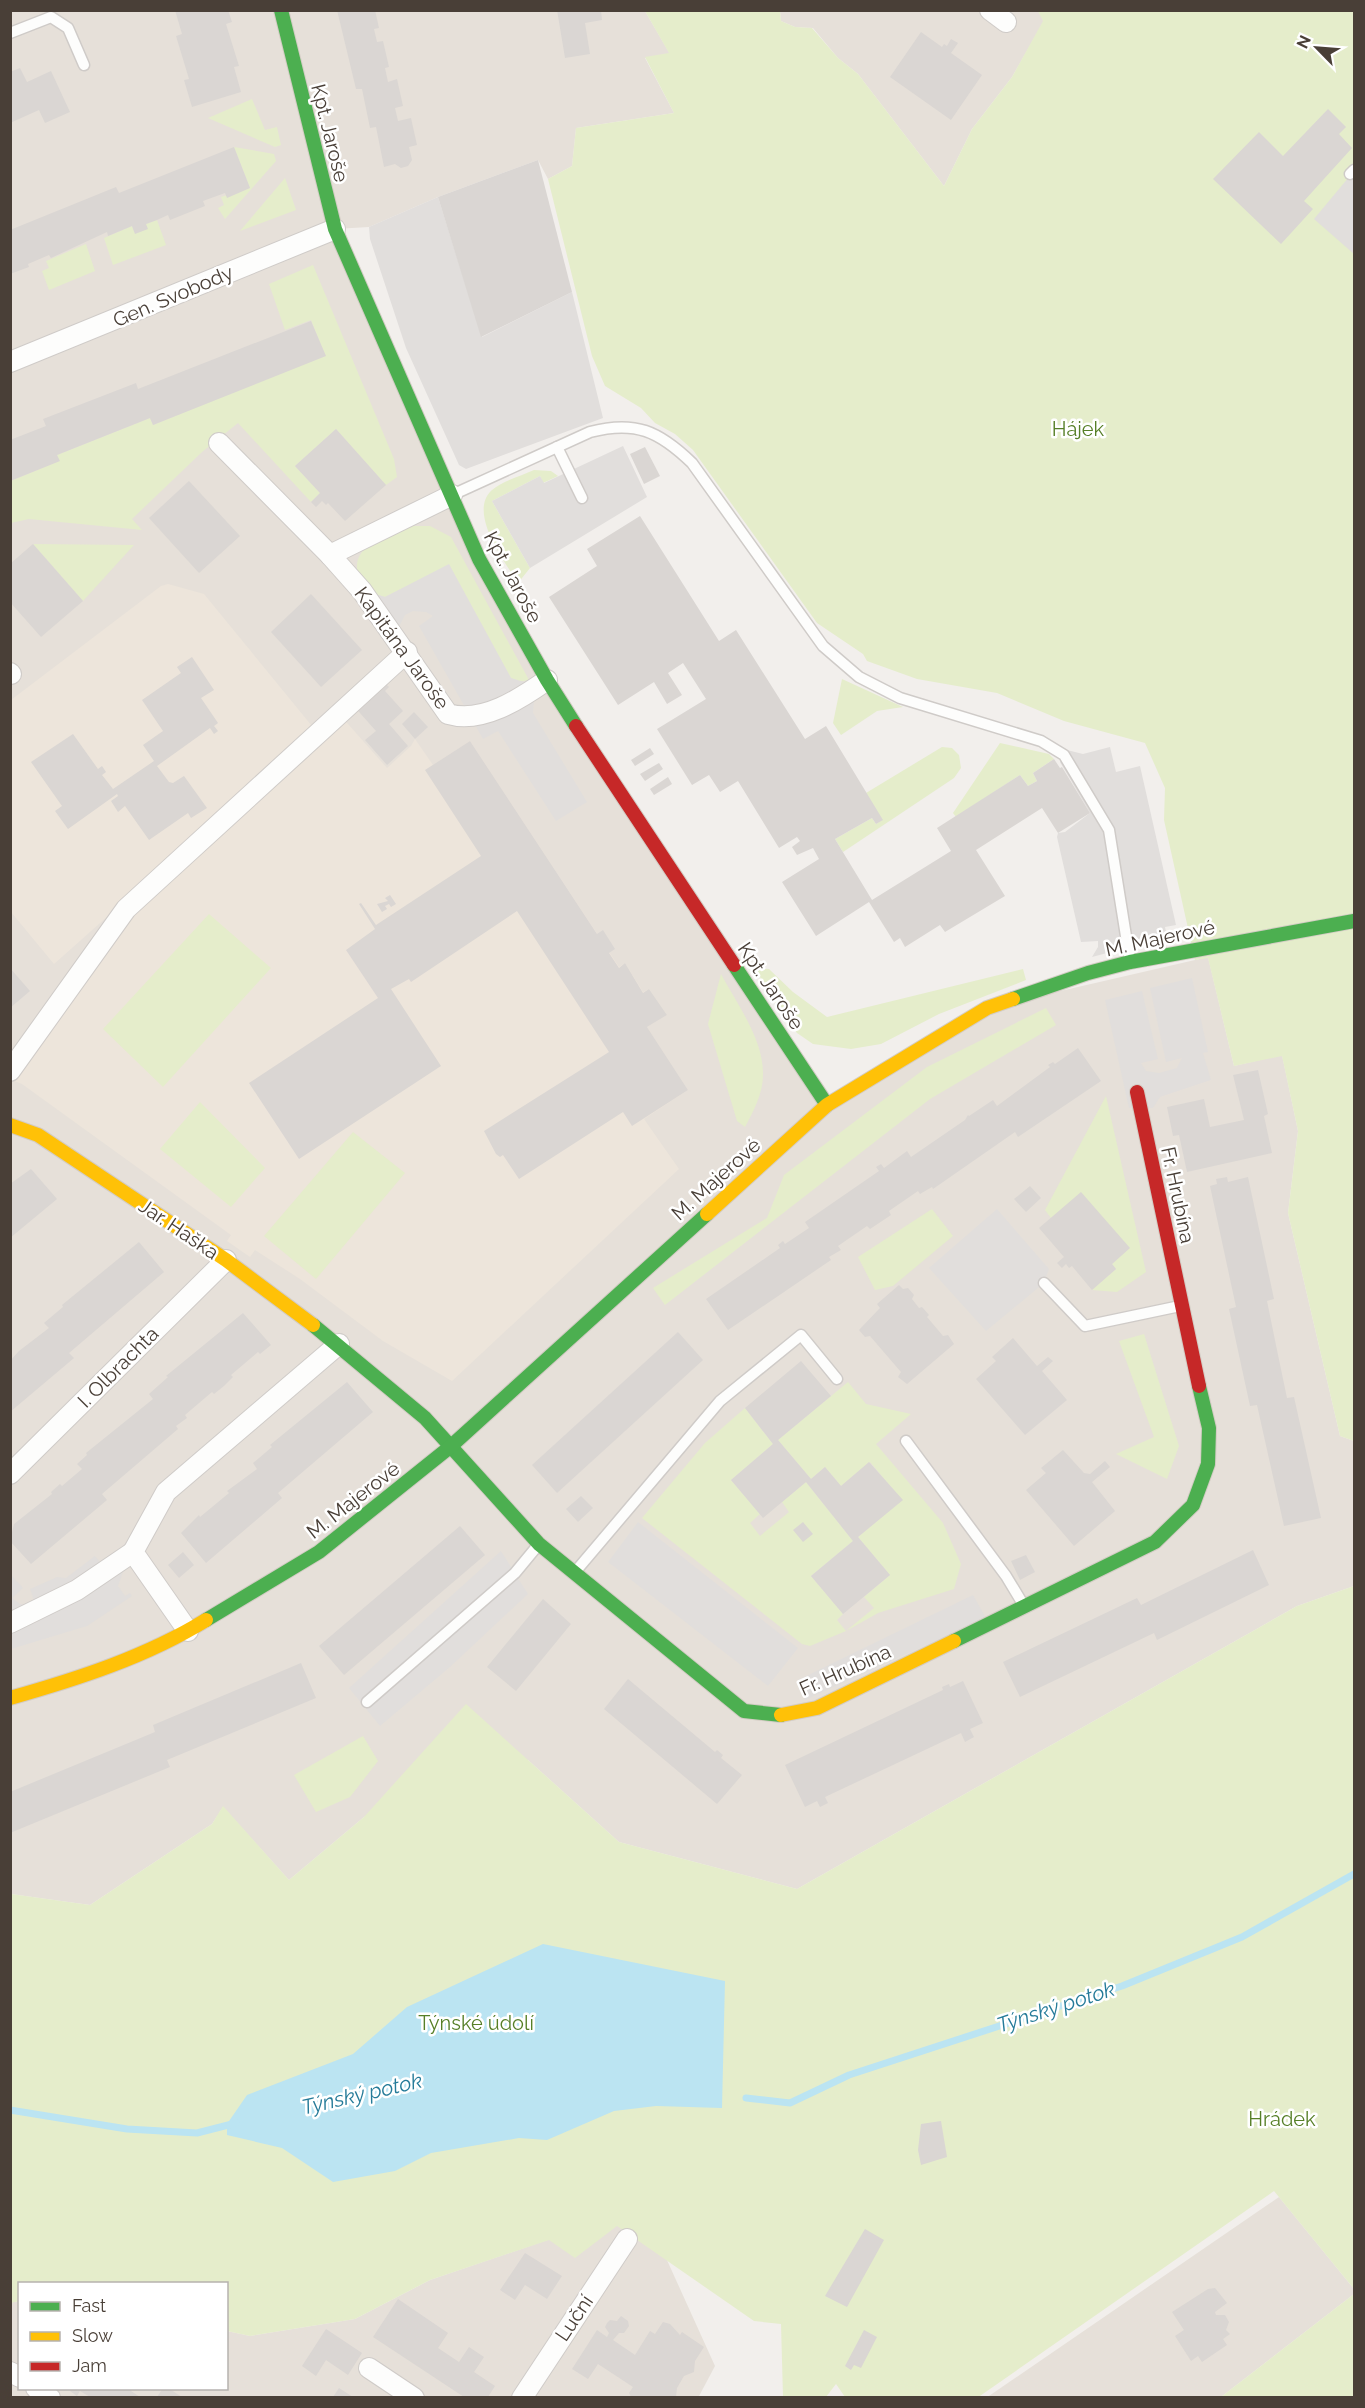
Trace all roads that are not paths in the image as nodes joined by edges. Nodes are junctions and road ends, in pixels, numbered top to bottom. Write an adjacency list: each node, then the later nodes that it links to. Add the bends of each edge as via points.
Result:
1 (281, 10): 6 (street, Kpt. Jaroše)
2 (990, 10): 3 (street)
3 (1006, 22)
4 (10, 33): 5 (lane, via 51,17 68,28)
5 (84, 65)
6 (335, 229): 7 (street, Gen. Svobody); 10 (street, Kpt. Jaroše)
7 (10, 362)
8 (219, 443): 12 (street, Kapitána Jaroše)
9 (557, 447): 10 (lane); 11 (lane); 16 (lane, via 614,426 636,427 655,434 692,463 837,661 900,698 1041,741 1064,755 1109,830)
10 (452, 495): 12 (street); 14 (street, Kpt. Jaroše, via 479,559)
11 (582, 498)
12 (330, 555): 13 (street, Kapitána Jaroše)
13 (407, 652): 14 (street, Kapitána Jaroše, via 448,714 463,718 484,714); 17 (street, via 126,909)
14 (547, 680): 19 (street, Kpt. Jaroše)
15 (1354, 921): 16 (street, M. Majerové)
16 (1130, 962): 19 (street, M. Majerové, via 987,1008)
17 (10, 1071)
18 (1137, 1092): 23 (street, Fr. Hrubína)
19 (827, 1105): 27 (street, M. Majerové)
20 (11, 1126): 21 (street, Jar. Haška, via 38,1135)
21 (226, 1260): 24 (street, Jar. Haška); 28 (street, I. Olbrachta)
22 (1044, 1282): 23 (lane, via 1085,1326)
23 (1181, 1306): 32 (street, Fr. Hrubína, via 1209,1428 1208,1464 1193,1505 1155,1542)
24 (339, 1344): 27 (street, Jar. Haška, via 425,1418); 30 (street, via 166,1492)
25 (837, 1378): 31 (lane, via 801,1335 720,1401)
26 (906, 1441): 32 (lane, via 1006,1576)
27 (450, 1447): 29 (street, Fr. Hrubína); 34 (street, M. Majerové, via 319,1552)
28 (10, 1474)
29 (539, 1544): 31 (street, Fr. Hrubína); 36 (lane, via 515,1573)
30 (132, 1552): 33 (street, via 77,1590); 34 (street)
31 (575, 1572): 32 (street, Fr. Hrubína, via 744,1711 781,1715 817,1708)
32 (1023, 1605)
33 (10, 1623)
34 (188, 1631): 35 (street, M. Majerové, via 72,1680)
35 (10, 1698)
36 (368, 1702)
37 (627, 2239): 40 (street, Luční)
38 (369, 2368): 39 (street)
39 (414, 2397)
40 (522, 2397)

